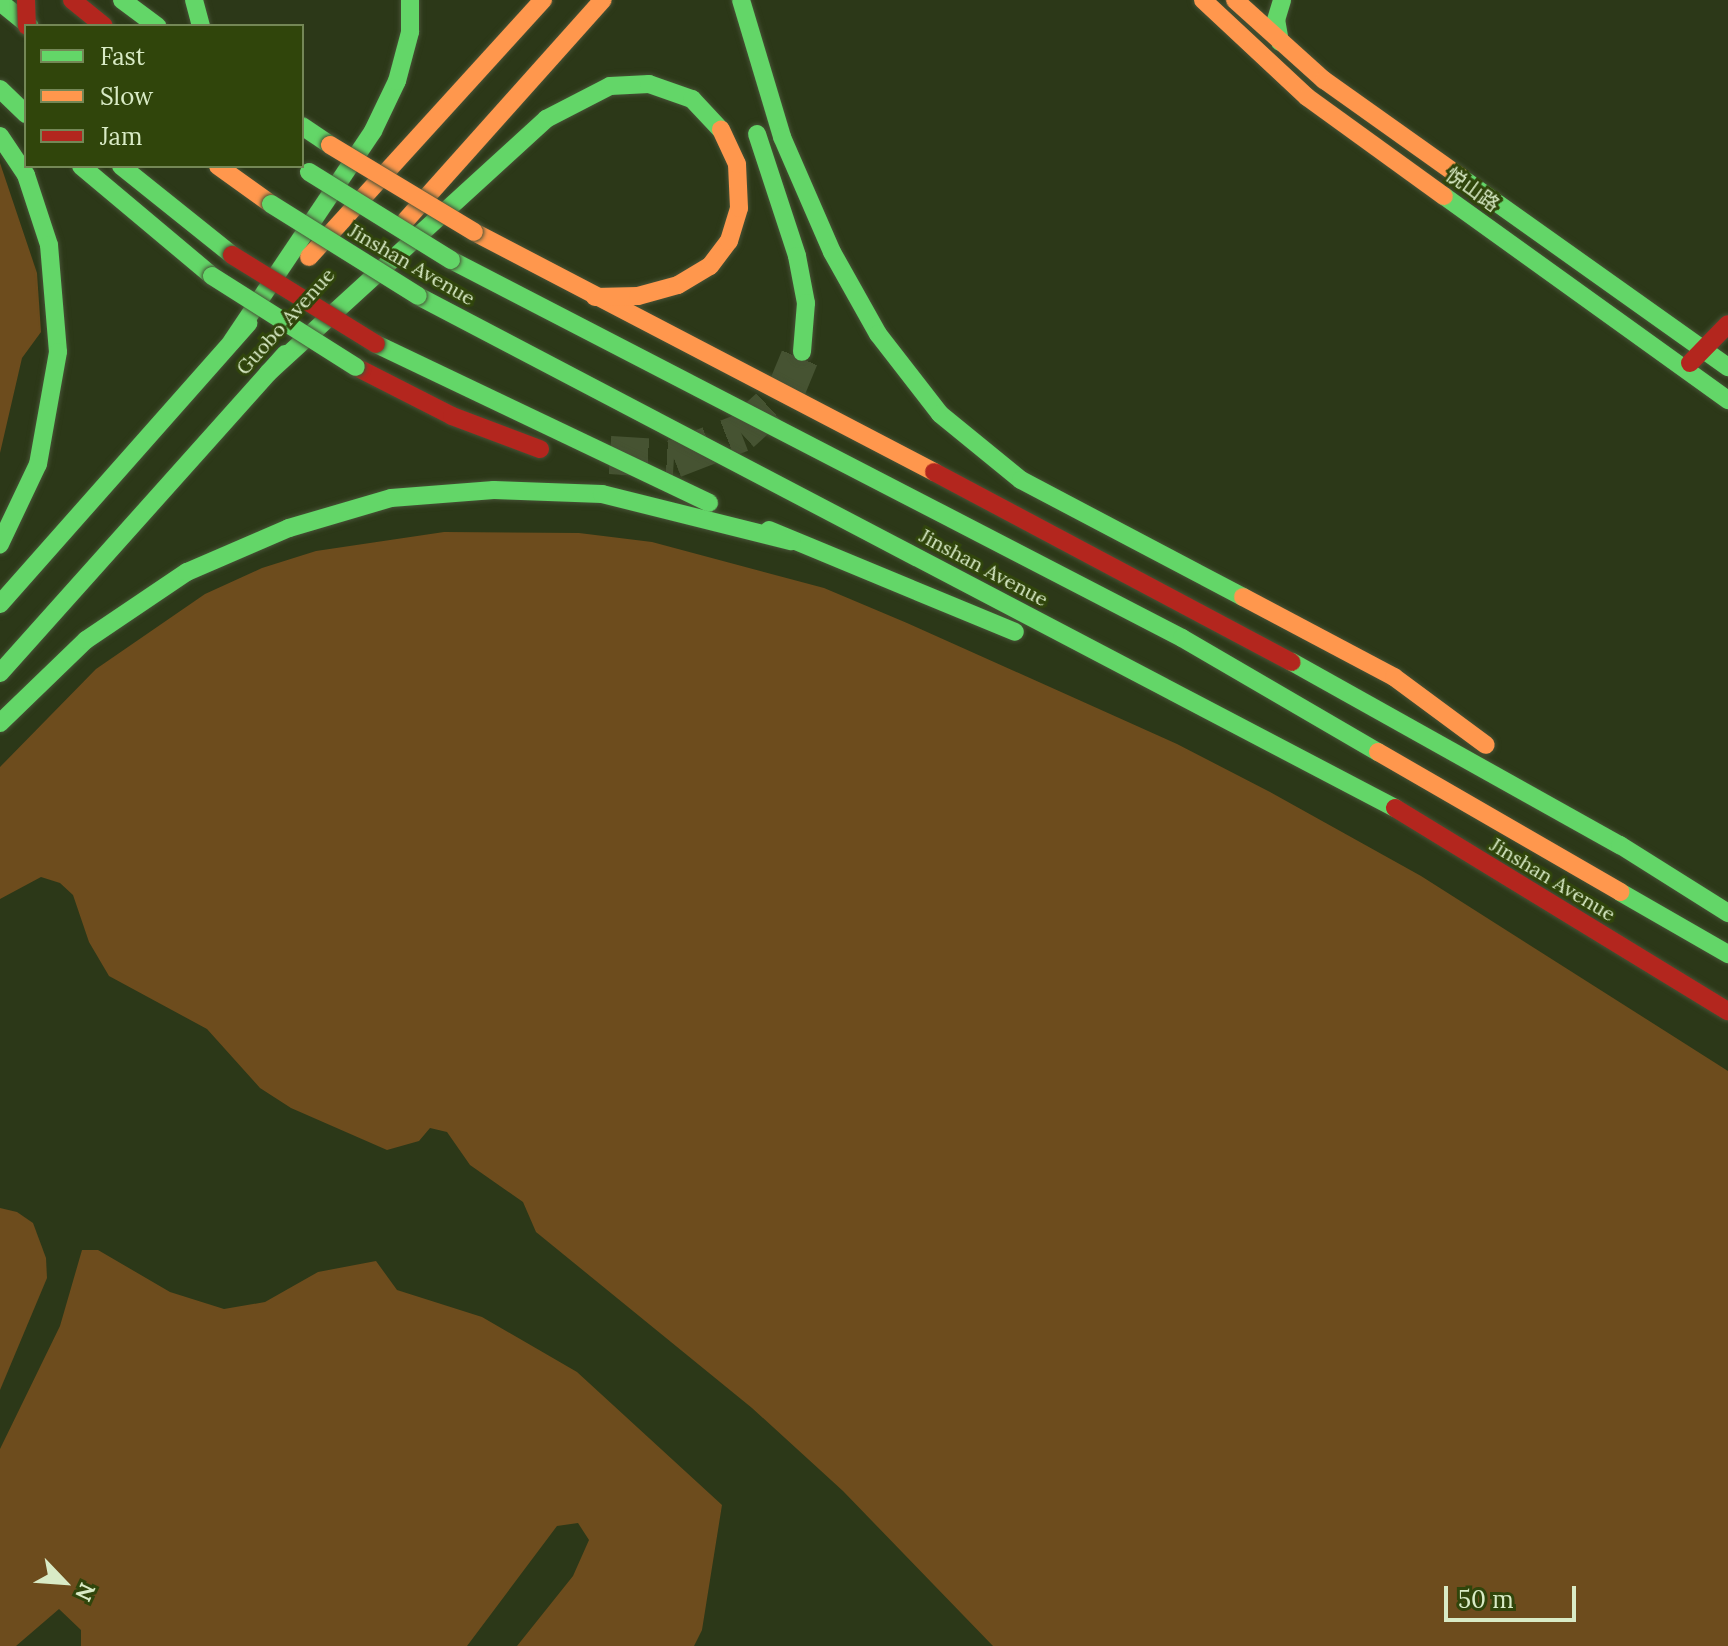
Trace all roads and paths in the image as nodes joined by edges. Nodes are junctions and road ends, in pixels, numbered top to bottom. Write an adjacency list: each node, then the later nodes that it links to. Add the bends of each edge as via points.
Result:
1 (26, 0): 14 (main road, bridge)
2 (72, 0): 15 (main road)
3 (122, 0): 16 (main road)
4 (194, 0): 17 (main road)
5 (410, 0): 31 (main road, via 410,32 397,81 373,131)
6 (543, 0): 31 (main road, Guobo Avenue)
7 (603, 0): 36 (main road, Guobo Avenue)
8 (739, 0): 19 (main road); 46 (main road, via 782,137 832,252 878,334 940,414 1021,480 1394,677)
9 (1203, 0): 35 (main road, 悦山路, via 1307,97)
10 (1235, 0): 18 (main road, 悦山路)
11 (1282, 0): 18 (main road, via 1276,20)
12 (0, 2): 13 (main road)
13 (26, 24)
14 (28, 24)
15 (102, 24)
16 (154, 24)
17 (200, 24)
18 (1280, 42): 32 (main road, 悦山路, via 1324,80)
19 (743, 77)
20 (0, 89): 21 (main road)
21 (24, 112)
22 (752, 118): 33 (main road, via 797,256 806,303)
23 (304, 127): 29 (main road, bridge, via 474,232)
24 (0, 136): 41 (main road, via 26,175 49,245 58,352 38,464)
25 (83, 168): 39 (main road, bridge, via 212,276 356,367 452,416)
26 (123, 168): 40 (main road, bridge, via 232,255 376,344)
27 (221, 168): 44 (main road, Jinshan Avenue, bridge, via 418,296)
28 (305, 169): 48 (main road, Jinshan Avenue, bridge, via 451,260 1182,638)
29 (594, 297): 36 (main road, via 638,296 678,285 710,266 729,241 739,208 737,164 719,126 692,99 649,84 610,86 546,119); 46 (main road, via 1183,602)
30 (1728, 324): 32 (main road)
31 (232, 341): 42 (main road, Guobo Avenue)
32 (1703, 349): 34 (main road, 悦山路); 35 (main road)
33 (802, 352)
34 (1728, 368): 37 (main road)
35 (1684, 369): 37 (main road, 悦山路)
36 (268, 373): 43 (main road, Guobo Avenue)
37 (1710, 387): 38 (main road, 悦山路)
38 (1728, 400)
39 (543, 451)
40 (791, 541): 44 (main road, via 935,602); 45 (main road, via 602,494 494,490 391,498 289,528 187,572 86,640)
41 (0, 544)
42 (0, 604)
43 (0, 673)
44 (1158, 684): 49 (main road, Jinshan Avenue, via 1378,798)
45 (0, 723)
46 (1620, 845): 47 (main road)
47 (1728, 913)
48 (1728, 954)
49 (1728, 1011)

